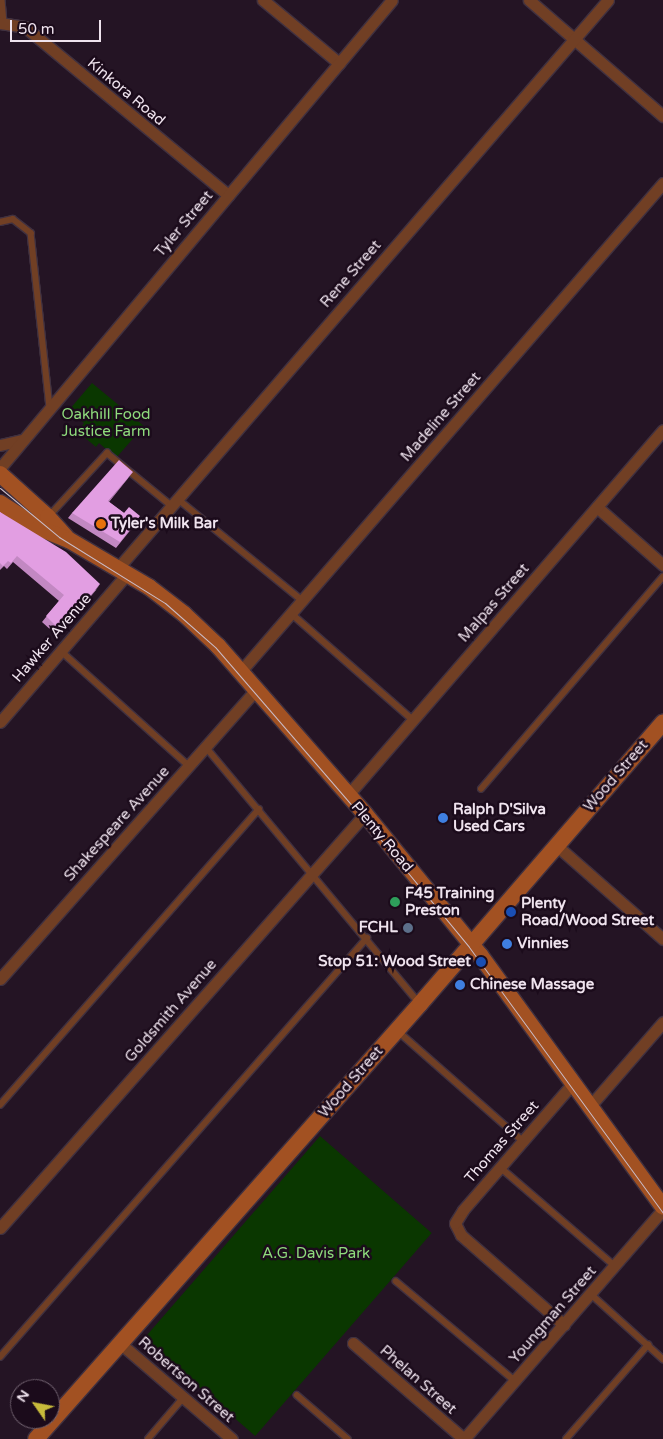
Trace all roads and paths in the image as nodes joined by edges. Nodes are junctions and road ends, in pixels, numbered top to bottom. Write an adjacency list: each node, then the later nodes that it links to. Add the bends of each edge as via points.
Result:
1 (2, 0): 6 (lane)
2 (263, 0): 8 (street)
3 (392, 0): 8 (street, Tyler Street)
4 (529, 0): 7 (street)
5 (608, 0): 7 (street, Rene Street)
6 (2, 23): 11 (street, Kinkora Road, via 25,28)
7 (574, 39): 9 (street); 19 (street, Rene Street)
8 (339, 63): 11 (street, Tyler Street)
9 (663, 116)
10 (663, 183): 27 (street, Madeline Street)
11 (228, 195): 13 (street, Tyler Street)
12 (0, 222): 13 (lane, via 13,219 31,233)
13 (50, 407): 15 (street, Tyler Street)
14 (663, 430): 21 (street, Malpas Street)
15 (23, 440): 16 (street); 17 (street, Tyler Street)
16 (0, 445)
17 (0, 468)
18 (0, 474): 22 (main road, Plenty Road)
19 (175, 502): 22 (lane, via 107,452); 25 (street, Rene Street); 27 (lane)
20 (0, 503): 23 (main road, Plenty Road, via 39,528)
21 (597, 507): 24 (street); 32 (street, Malpas Street)
22 (48, 517): 23 (main road, Plenty Road)
23 (69, 540): 25 (main road, Plenty Road)
24 (663, 565)
25 (122, 571): 29 (street, Hawker Avenue); 30 (main road, Plenty Road, via 202,629)
26 (663, 577): 37 (lane)
27 (303, 601): 28 (street, Madeline Street)
28 (292, 614): 30 (street, Madeline Street); 32 (lane)
29 (61, 651): 33 (street, Hawker Avenue); 36 (lane)
30 (241, 671): 31 (main road, Plenty Road)
31 (257, 689): 35 (street, Shakespeare Avenue); 38 (main road, Plenty Road)
32 (413, 720): 38 (street, Malpas Street)
33 (0, 722)
34 (663, 722): 41 (main road, Wood Street)
35 (206, 746): 36 (street, Shakespeare Avenue); 39 (lane)
36 (189, 766): 46 (street, Shakespeare Avenue)
37 (481, 789)
38 (348, 795): 40 (main road, Plenty Road)
39 (259, 809): 42 (lane); 51 (lane)
40 (364, 814): 42 (street, Goldsmith Avenue); 45 (main road, Plenty Road)
41 (556, 846): 44 (street); 45 (main road, Wood Street)
42 (311, 873): 43 (lane); 56 (street, Goldsmith Avenue)
43 (367, 938): 47 (lane); 64 (lane)
44 (663, 939)
45 (471, 944): 47 (main road, Wood Street); 50 (main road, Plenty Road)
46 (0, 979)
47 (420, 1004): 49 (main road, Wood Street)
48 (663, 1022): 52 (street)
49 (397, 1030): 53 (lane); 62 (main road, Wood Street)
50 (573, 1083): 52 (main road, Plenty Road); 53 (street, Thomas Street)
51 (0, 1105)
52 (590, 1106): 55 (main road, Plenty Road)
53 (523, 1141): 54 (street, Thomas Street)
54 (500, 1167): 57 (lane); 60 (street, Thomas Street, via 463,1210 456,1223 460,1235)
55 (663, 1208): 57 (street, Youngman Street)
56 (0, 1228)
57 (615, 1266): 59 (street, Youngman Street)
58 (396, 1281): 66 (lane)
59 (591, 1294): 60 (street, Youngman Street); 63 (lane)
60 (564, 1325): 66 (street, Youngman Street)
61 (353, 1343): 73 (street, Phelan Street)
62 (121, 1344): 68 (street, Robertson Street); 69 (main road, Wood Street)
63 (648, 1345): 65 (lane); 74 (lane)
64 (0, 1356)
65 (663, 1359)
66 (514, 1382): 73 (street, Youngman Street)
67 (297, 1395): 72 (lane)
68 (184, 1397): 70 (lane); 71 (street, Robertson Street)
69 (36, 1439)
70 (148, 1439)
71 (232, 1439)
72 (348, 1439)
73 (464, 1439)
74 (566, 1439)

